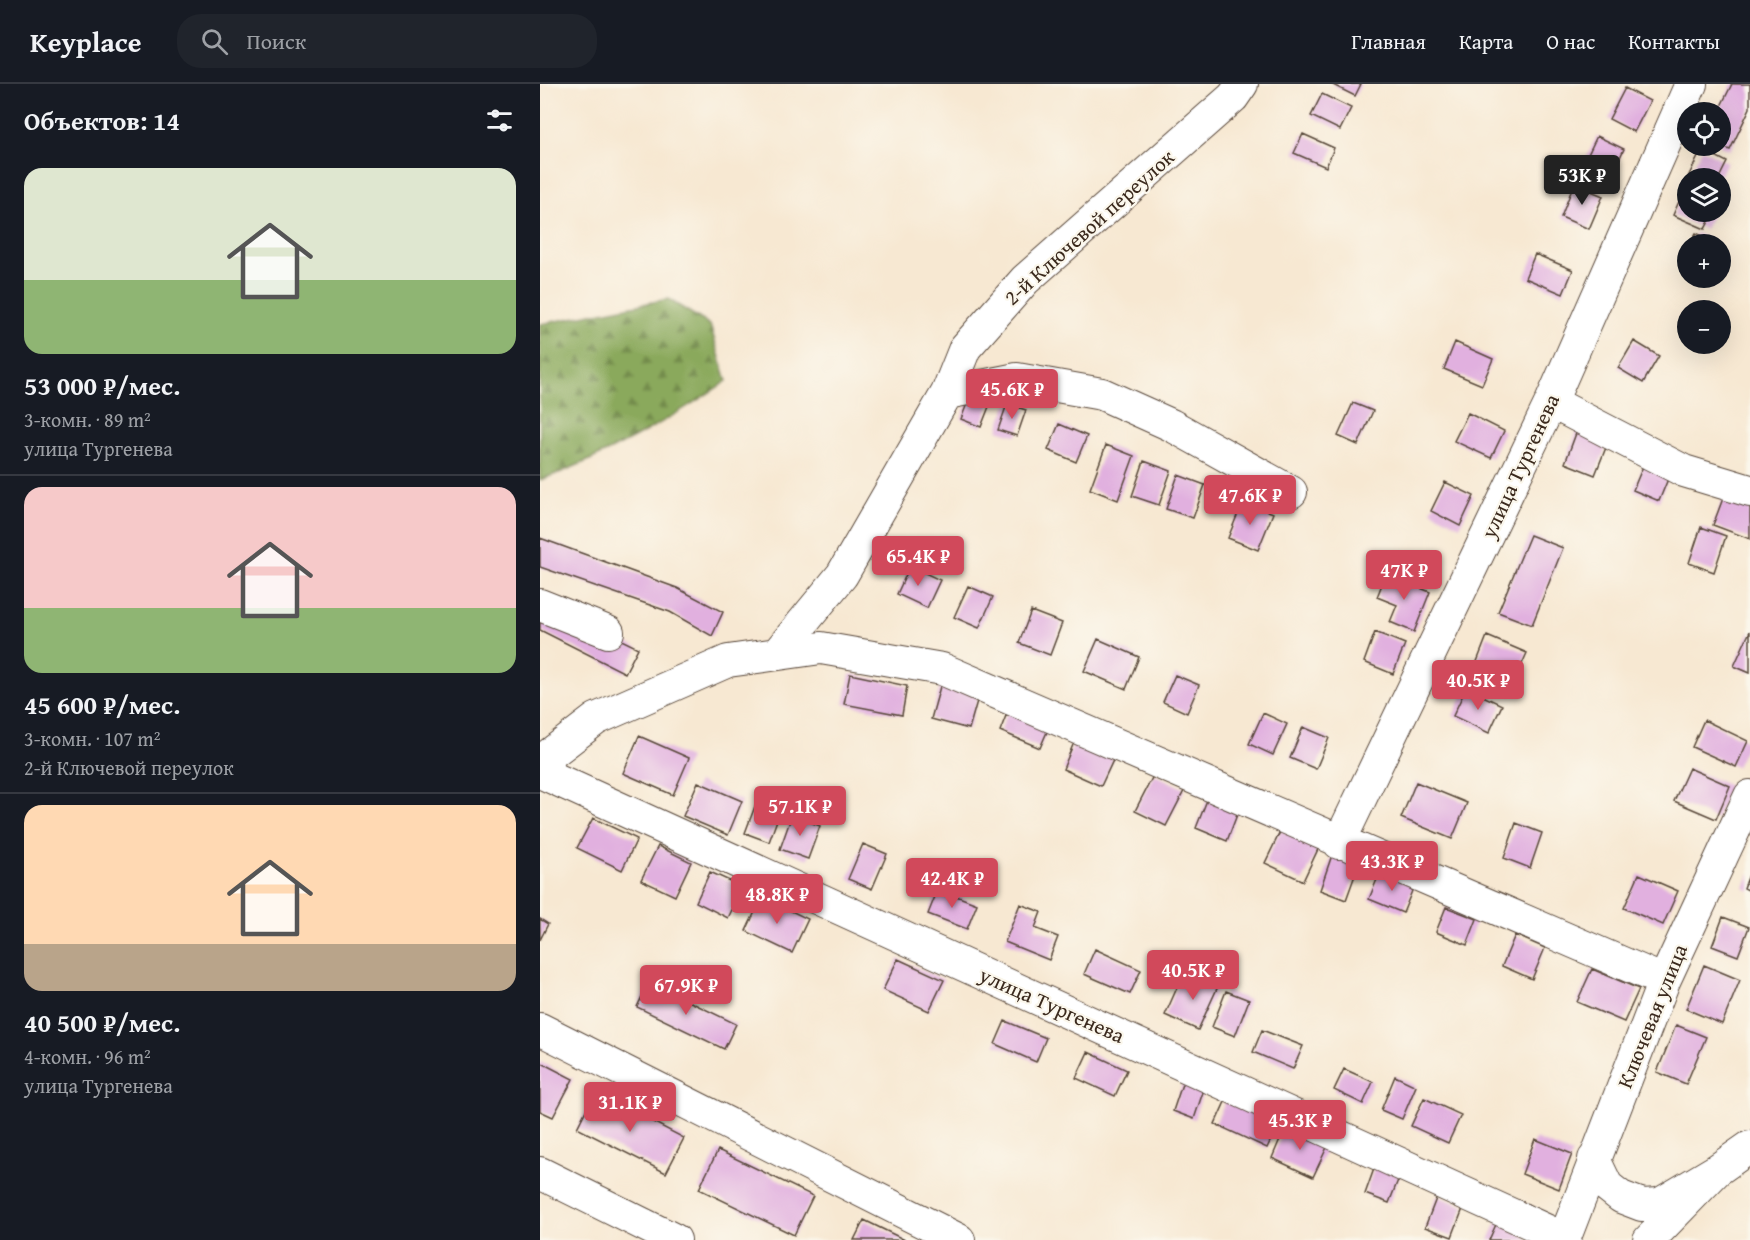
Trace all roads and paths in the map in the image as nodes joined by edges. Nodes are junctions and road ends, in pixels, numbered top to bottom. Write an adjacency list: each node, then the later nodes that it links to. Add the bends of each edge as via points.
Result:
1 (1242, 84): 3 (street, 2-й Ключевой переулок, via 1233,97 1025,280 965,348)
2 (1691, 84): 4 (street, улица Тургенева)
3 (946, 393): 6 (street, via 1017,379 1102,394 1171,424); 9 (street, 2-й Ключевой переулок, via 842,575)
4 (1551, 402): 5 (street, via 1684,471); 13 (street, улица Тургенева)
5 (1750, 491)
6 (1291, 492)
7 (540, 605): 8 (street)
8 (608, 632)
9 (777, 654): 10 (street, via 728,661 596,719); 13 (street, via 820,648 942,669)
10 (540, 762)
11 (540, 772): 20 (street, улица Тургенева)
12 (1750, 796): 14 (street, Ключевая улица)
13 (1339, 843): 14 (street)
14 (1664, 981): 17 (street, Ключевая улица)
15 (540, 1029): 22 (street)
16 (1750, 1147): 18 (street)
17 (1594, 1159): 18 (street, via 1607,1186 1642,1205 1660,1204); 20 (street, Ключевая улица)
18 (1717, 1170): 23 (street)
19 (540, 1173): 21 (street)
20 (1564, 1239)
21 (675, 1240)
22 (958, 1240)
23 (1649, 1240)

